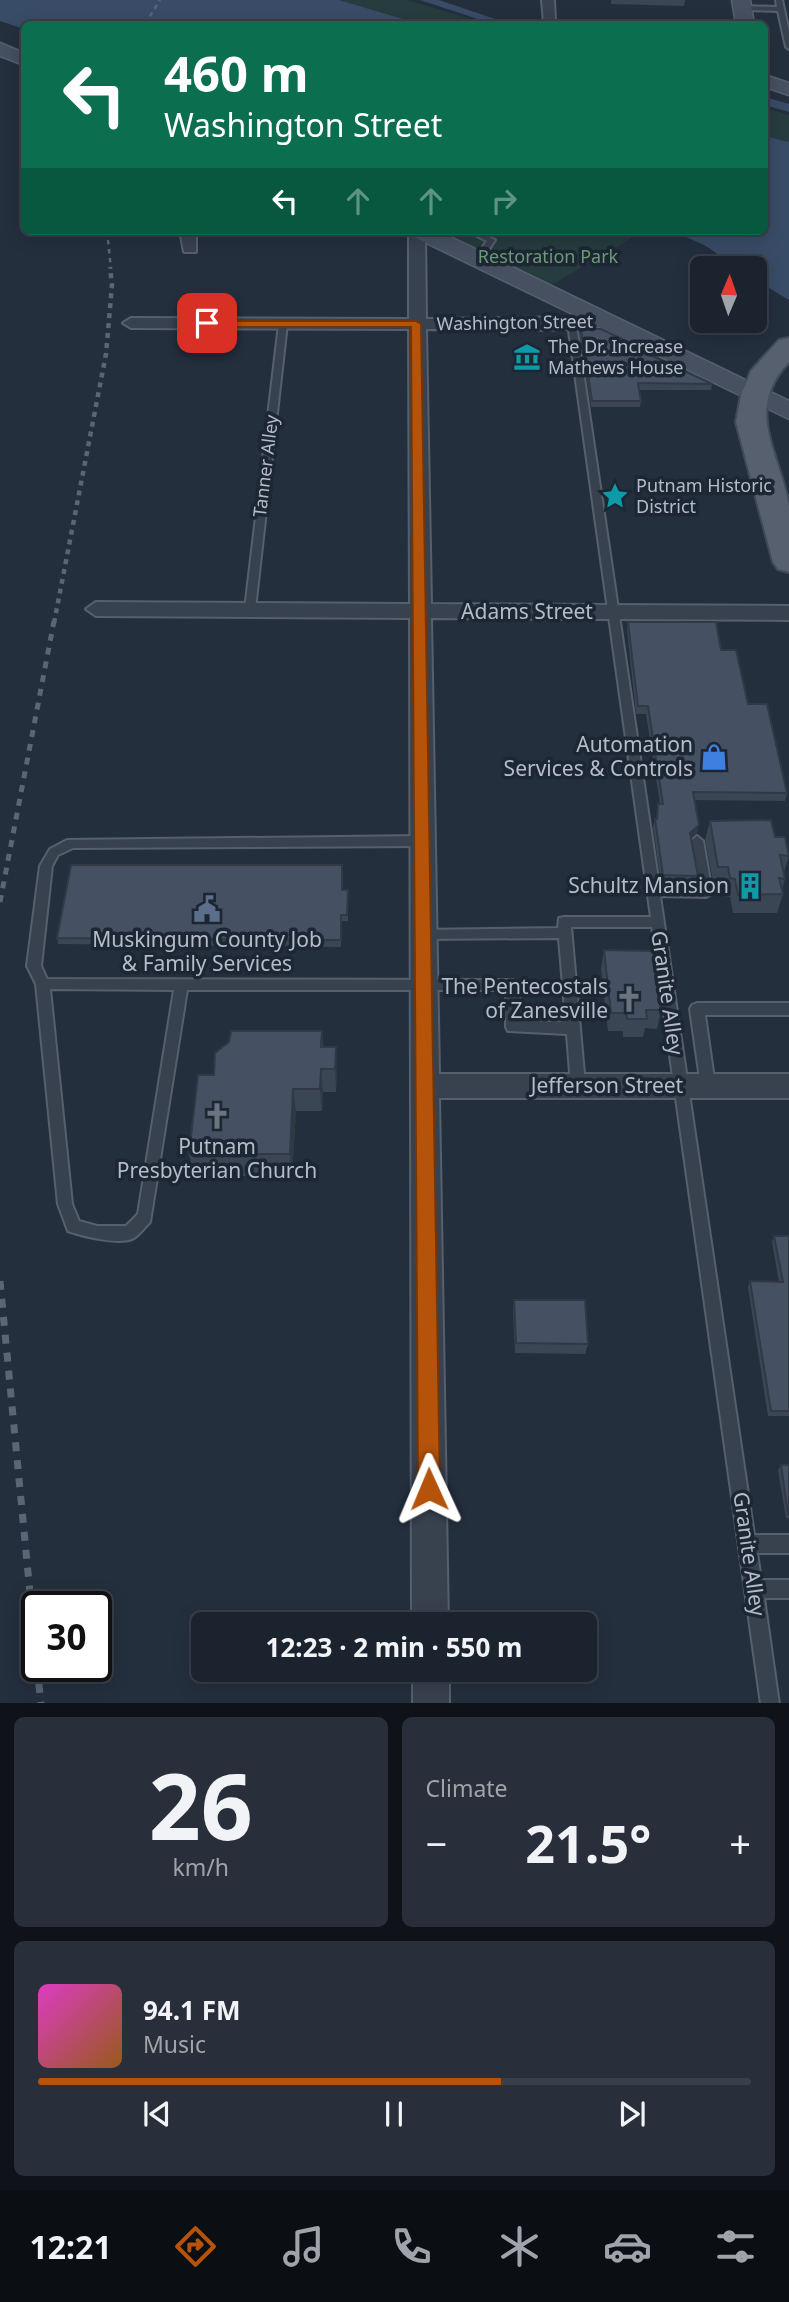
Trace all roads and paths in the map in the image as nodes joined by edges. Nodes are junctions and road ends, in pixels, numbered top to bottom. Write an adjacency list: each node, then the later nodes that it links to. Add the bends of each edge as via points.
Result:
1 (548, 0): 5 (street)
2 (779, 0): 3 (lane)
3 (780, 9): 4 (lane); 6 (lane)
4 (743, 11)
5 (552, 21)
6 (787, 34): 7 (lane)
7 (789, 47)
8 (0, 49): 9 (street)
9 (21, 59)
10 (768, 82): 11 (street)
11 (789, 89)
12 (188, 235): 16 (street)
13 (419, 235): 21 (street)
14 (427, 235): 17 (street)
15 (480, 235): 17 (lane, via 491,240)
16 (190, 249)
17 (478, 260): 18 (street)
18 (605, 322): 22 (street, Washington Street); 24 (street)
19 (131, 323): 20 (street, Washington Street)
20 (283, 324): 21 (street, Washington Street); 28 (lane, Tanner Alley)
21 (416, 324): 22 (street, Washington Street); 29 (street)
22 (572, 324): 30 (lane, Granite Alley)
23 (785, 350): 24 (main road, via 765,371)
24 (755, 395): 25 (street); 26 (main road, via 750,422)
25 (789, 411)
26 (789, 562)
27 (96, 609): 28 (street, Adams Street)
28 (250, 609): 29 (street, Adams Street)
29 (422, 612): 30 (street, Adams Street); 32 (street)
30 (612, 612): 31 (street, Adams Street); 34 (lane, Granite Alley)
31 (789, 613)
32 (422, 841): 37 (street); 38 (lane, via 71,843 54,852 46,866 34,966)
33 (697, 841): 34 (lane, via 706,892)
34 (652, 891): 35 (lane, Granite Alley)
35 (657, 922): 36 (lane, via 564,922); 45 (lane, Granite Alley)
36 (565, 933): 37 (lane); 42 (lane)
37 (423, 934): 39 (street)
38 (43, 984): 40 (lane); 40 (lane, via 65,1205 73,1226 108,1233 129,1233 145,1217)
39 (424, 984): 40 (lane); 42 (lane, via 512,985 513,1027); 43 (street)
40 (181, 985)
41 (789, 1009): 45 (lane, via 697,1009)
42 (573, 1028): 44 (lane)
43 (426, 1086): 44 (street, Jefferson Street); 51 (street)
44 (578, 1086): 45 (street, Jefferson Street)
45 (694, 1086): 46 (street, Jefferson Street); 47 (lane, Granite Alley)
46 (789, 1086)
47 (747, 1544): 48 (lane); 49 (lane, Granite Alley)
48 (789, 1544)
49 (754, 1589): 50 (lane); 54 (lane, Granite Alley)
50 (789, 1589)
51 (430, 1612)
52 (430, 1682): 53 (street)
53 (431, 1703)
54 (770, 1703)

